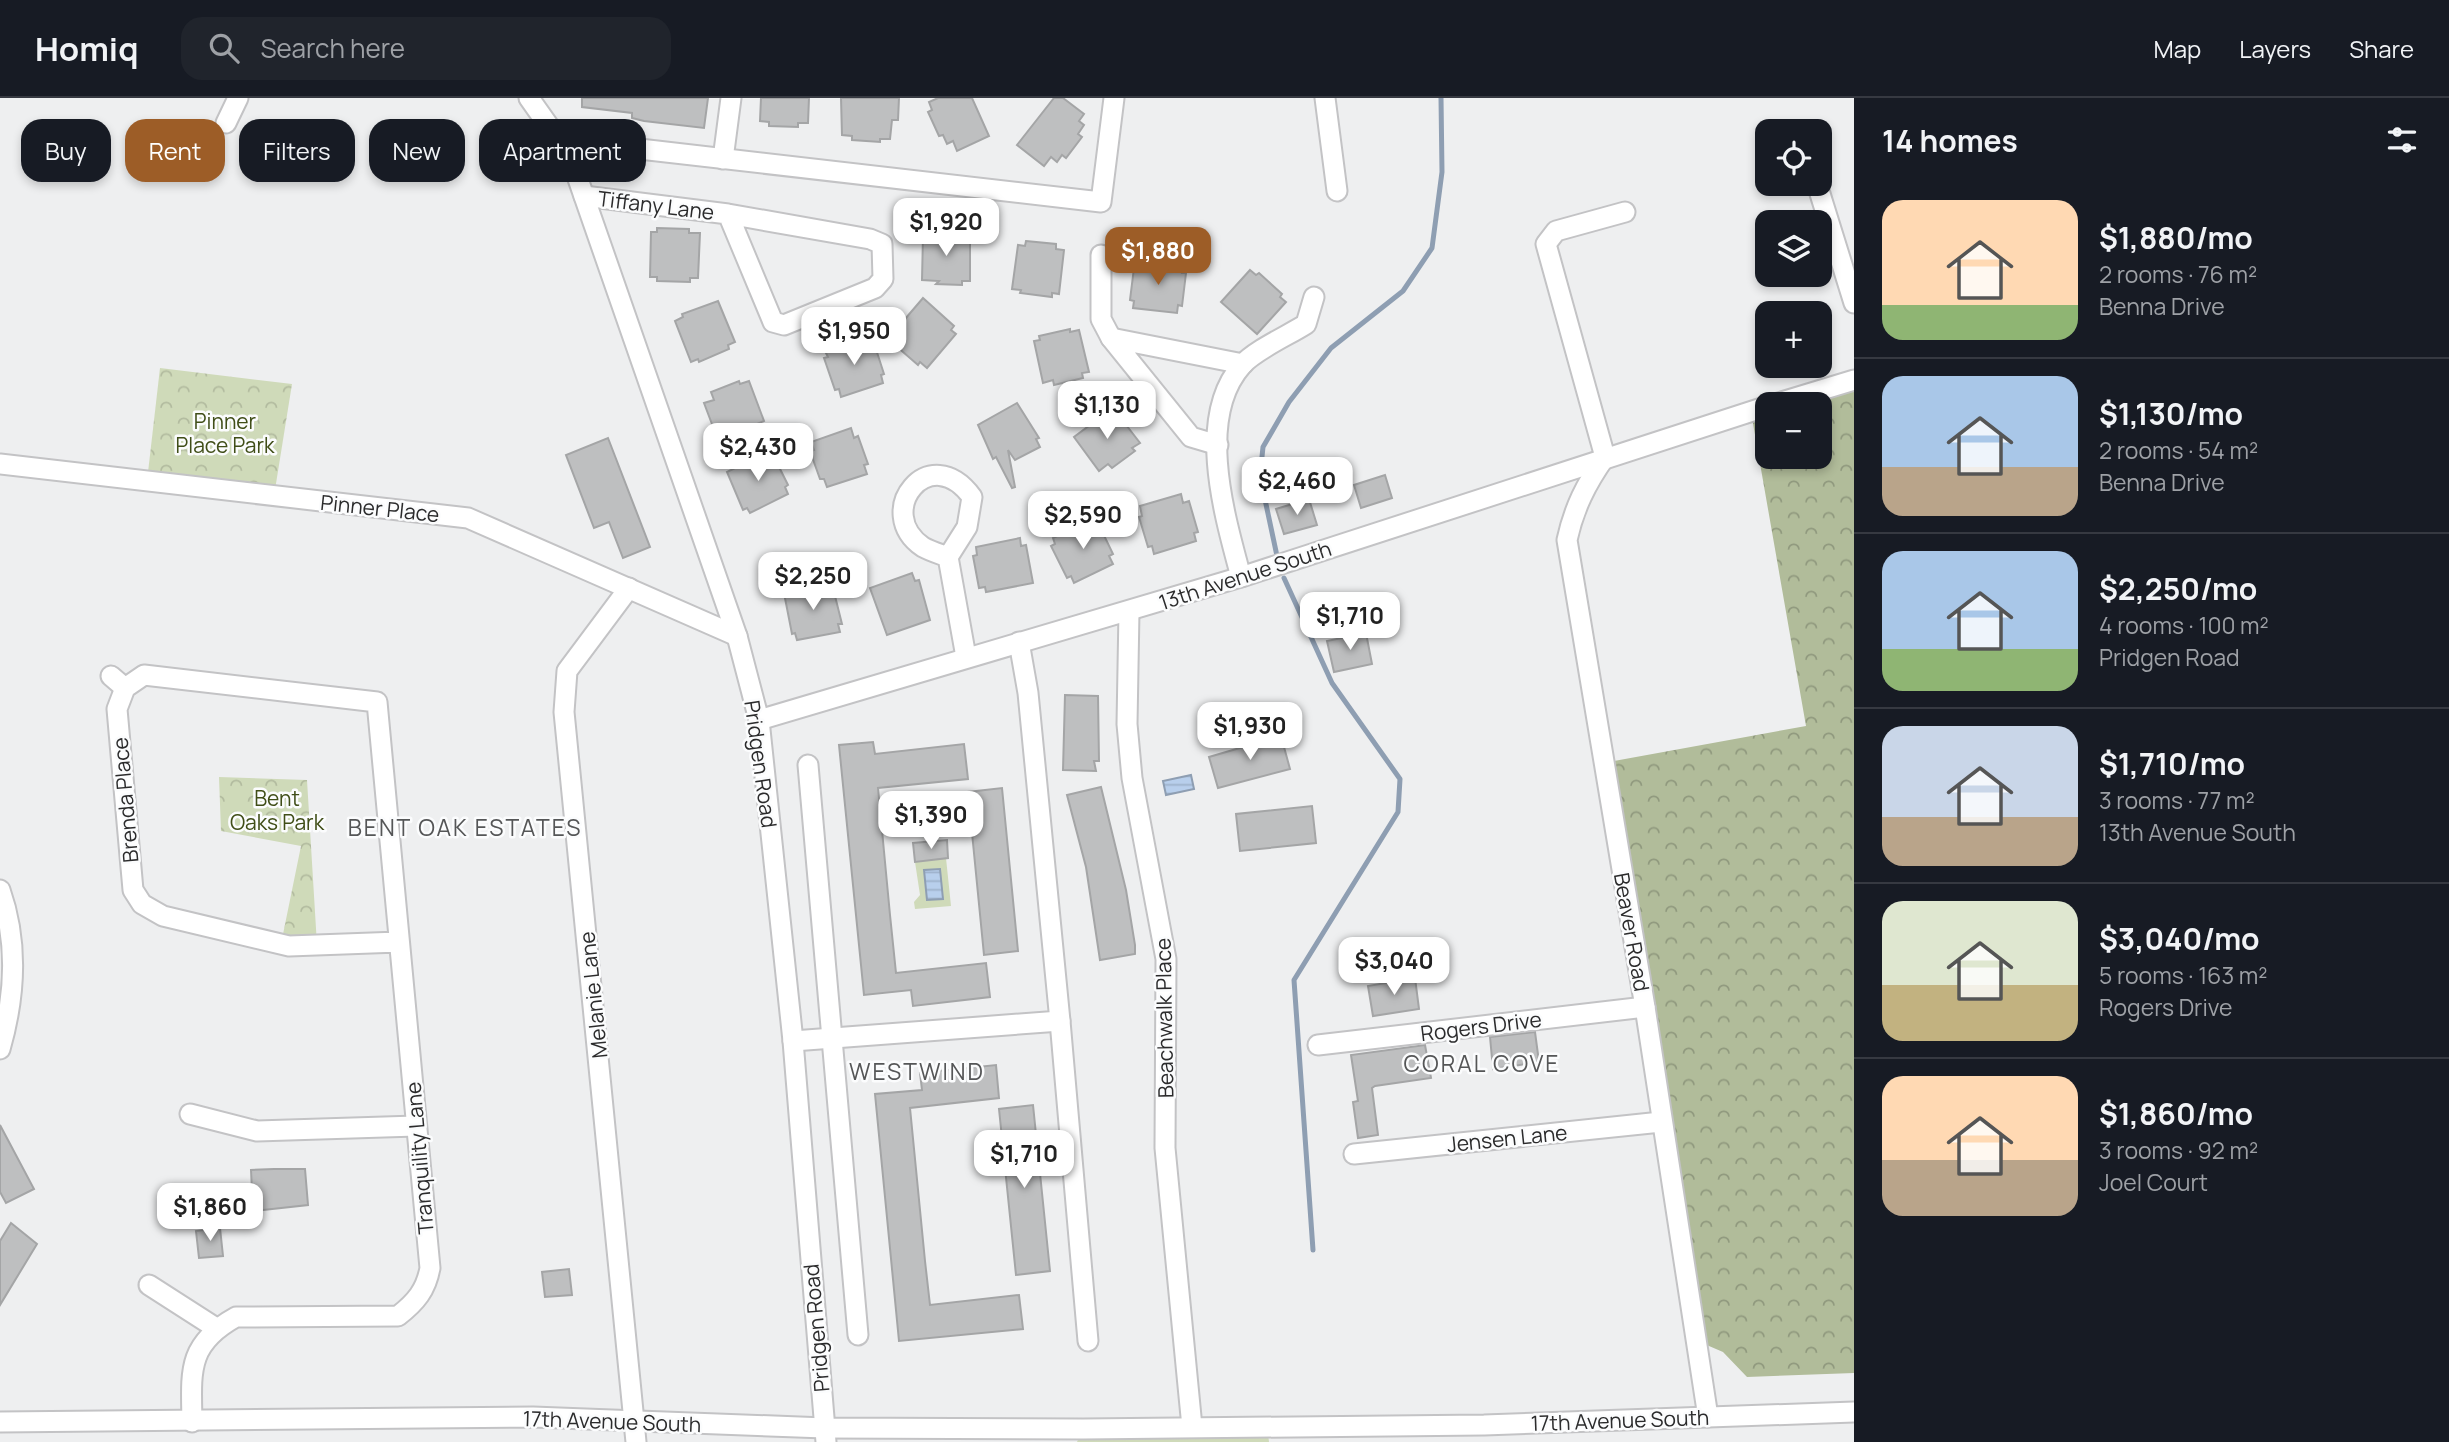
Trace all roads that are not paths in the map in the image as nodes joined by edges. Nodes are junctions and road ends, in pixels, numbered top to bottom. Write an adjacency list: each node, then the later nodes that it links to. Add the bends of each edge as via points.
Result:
1 (238, 98): 7 (street)
2 (529, 98): 6 (street, Pridgen Road)
3 (731, 98): 9 (street)
4 (1114, 98): 9 (street, via 1101,202)
5 (1325, 98): 11 (street)
6 (544, 119)
7 (226, 123)
8 (646, 150): 9 (street)
9 (723, 159)
10 (579, 182): 12 (street, Pridgen Road)
11 (1337, 191)
12 (584, 195): 15 (street, Tiffany Lane); 31 (street, Pridgen Road)
13 (1821, 196): 18 (street)
14 (1625, 212): 25 (street, via 1556,231 1546,244)
15 (728, 214): 15 (street, Tiffany Lane, via 882,244 883,279 875,288 784,325 773,322)
16 (1101, 255): 19 (street, via 1101,319)
17 (1314, 297): 20 (street, via 1306,324)
18 (1854, 303)
19 (1111, 338): 20 (street); 24 (street, via 1191,437)
20 (1243, 364): 24 (street, via 1224,397)
21 (1854, 380): 22 (street)
22 (1814, 392)
23 (1755, 411): 25 (street, 13th Avenue South)
24 (1218, 445): 28 (street, via 1220,497)
25 (1605, 457): 28 (street, 13th Avenue South); 40 (street, Beaver Road, via 1584,487 1567,540)
26 (0, 464): 29 (street, Pinner Place, via 468,518)
27 (948, 557): 33 (street)
28 (1241, 578): 30 (street, 13th Avenue South)
29 (629, 589): 31 (street, Pinner Place); 56 (street, Melanie Lane, via 567,671 564,712)
30 (1129, 611): 32 (street, 13th Avenue South); 59 (street, Beachwalk Place, via 1127,724 1132,778 1166,959 1165,1148)
31 (737, 636): 35 (street, Pridgen Road)
32 (1019, 642): 33 (street, 13th Avenue South); 41 (street, via 1028,692)
33 (966, 657): 35 (street, 13th Avenue South)
34 (377, 702): 38 (street, Tranquility Lane); 38 (street, Brenda Place, via 144,675 118,682 133,890 142,904 163,916 289,946)
35 (759, 720): 43 (street, Pridgen Road)
36 (808, 765): 42 (street)
37 (0, 890): 39 (street, via 10,917 13,951)
38 (399, 942): 48 (street, Tranquility Lane)
39 (5, 1004): 45 (street)
40 (1645, 1007): 44 (street, Rogers Drive); 47 (street, Beaver Road)
41 (1060, 1021): 42 (street); 53 (street)
42 (833, 1038): 43 (street); 52 (street)
43 (793, 1041): 60 (street, Pridgen Road)
44 (1318, 1045)
45 (0, 1049)
46 (190, 1114): 48 (street, via 257,1131)
47 (1661, 1122): 49 (street, Jensen Lane); 55 (street, Beaver Road)
48 (416, 1126): 51 (street, Tranquility Lane, via 430,1268 426,1287 412,1306 398,1316 236,1317)
49 (1354, 1154)
50 (149, 1285): 51 (street)
51 (216, 1328): 58 (street, via 198,1346 191,1373)
52 (858, 1335)
53 (1088, 1341)
54 (1854, 1412): 55 (street, 17th Avenue South)
55 (1708, 1417): 59 (street, 17th Avenue South, via 1484,1425)
56 (636, 1421): 58 (street, 17th Avenue South, via 533,1417); 60 (street, 17th Avenue South); 61 (street, Melanie Lane)
57 (0, 1422): 58 (street, 17th Avenue South)
58 (192, 1422)
59 (1192, 1427): 60 (street, 17th Avenue South)
60 (825, 1435)
61 (636, 1442)

